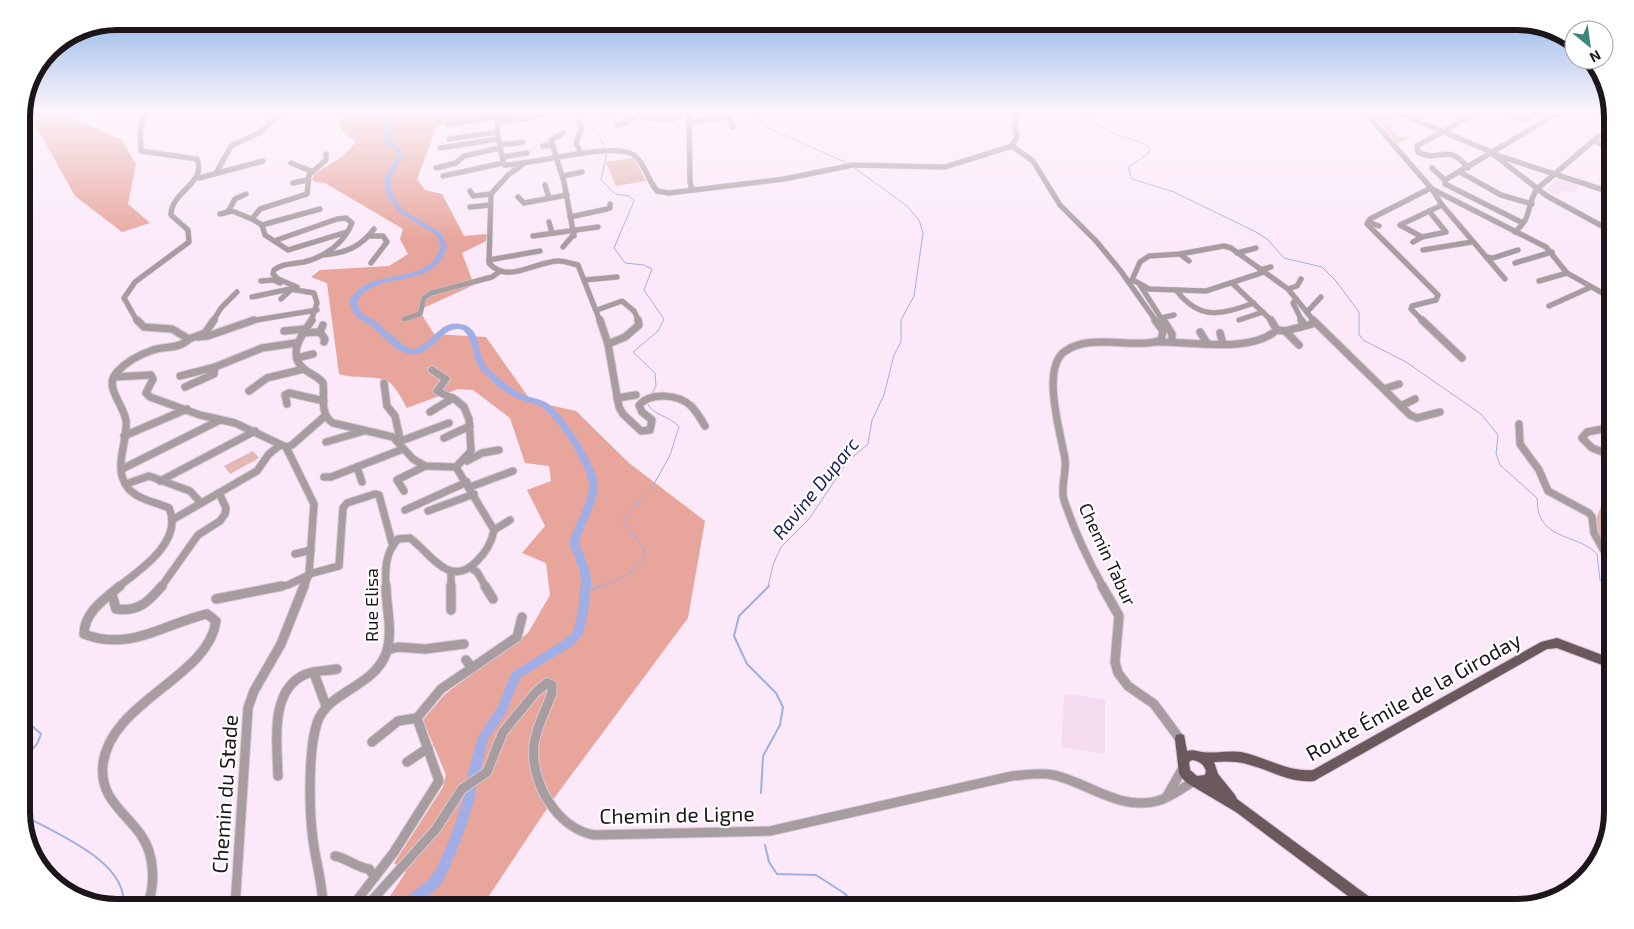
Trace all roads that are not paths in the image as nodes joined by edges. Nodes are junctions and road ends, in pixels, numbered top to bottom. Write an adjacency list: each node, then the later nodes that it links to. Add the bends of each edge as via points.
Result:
1 (171, 155): 34 (street, via 196,159)
2 (226, 155): 30 (street)
3 (326, 155): 27 (street, via 326,160)
4 (466, 155): 24 (street, via 456,163)
5 (512, 155): 18 (street)
6 (557, 155): 19 (street)
7 (575, 155): 19 (street)
8 (635, 155): 41 (street, via 657,191)
9 (689, 155): 41 (street, via 690,182)
10 (982, 155): 41 (street, via 945,167 853,165 813,175)
11 (1025, 155): 105 (street, via 1033,161 1060,205)
12 (1404, 155): 39 (street)
13 (1458, 155): 26 (street)
14 (1490, 155): 26 (street)
15 (1494, 155): 40 (street)
16 (1496, 155): 31 (street)
17 (1577, 155): 31 (street)
18 (502, 157): 22 (street)
19 (558, 159): 23 (street); 33 (street)
20 (264, 161): 30 (street)
21 (291, 163): 27 (street)
22 (503, 163): 23 (street, via 507,166); 32 (street)
23 (524, 164): 46 (street, via 508,175)
24 (436, 168)
25 (1432, 168): 36 (street)
26 (1468, 168): 29 (street)
27 (311, 172): 35 (street)
28 (582, 172): 33 (street)
29 (1460, 172): 36 (street); 52 (street, via 1499,194)
30 (216, 173): 34 (street)
31 (1555, 173): 40 (street); 42 (street)
32 (443, 176)
33 (562, 176): 47 (street)
34 (199, 178): 142 (street, via 184,191 170,213 189,231 190,242 154,265 124,298 144,327 172,329)
35 (307, 180): 37 (street); 61 (street, via 310,190 307,194 262,208)
36 (1445, 180): 65 (street, via 1444,184)
37 (293, 183)
38 (546, 185): 49 (street)
39 (1432, 188): 54 (street); 64 (street); 72 (street)
40 (1537, 189): 52 (street, via 1532,196); 69 (street)
41 (695, 190)
42 (1604, 190)
43 (470, 191): 46 (street, via 473,196)
44 (532, 193): 50 (street)
45 (246, 194): 57 (street, via 236,198)
46 (491, 194): 53 (street)
47 (567, 195): 49 (street); 62 (street)
48 (518, 197): 50 (street, via 521,202)
49 (549, 198): 50 (street)
50 (534, 201)
51 (610, 204): 62 (street, via 607,209)
52 (1532, 204): 72 (street, via 1526,223)
53 (490, 205): 55 (street); 91 (street)
54 (1442, 205): 58 (street); 80 (street)
55 (470, 207)
56 (320, 209): 66 (street)
57 (229, 210): 59 (street); 61 (street)
58 (1429, 211): 77 (street, via 1446,232); 77 (street, via 1400,225)
59 (220, 214)
60 (592, 216): 62 (street)
61 (252, 219): 66 (street)
62 (570, 219): 74 (street)
63 (549, 222): 73 (street)
64 (1368, 222): 67 (street); 153 (street, via 1369,228 1436,293 1436,300 1411,309)
65 (1520, 222)
66 (262, 225): 78 (street, via 264,234)
67 (1379, 226)
68 (598, 227): 74 (street)
69 (1604, 227)
70 (374, 229): 75 (street)
71 (347, 232): 78 (street, via 290,250); 78 (street, via 352,222 340,218); 89 (street)
72 (1515, 232): 86 (street)
73 (552, 233): 74 (street); 76 (street)
74 (574, 233): 81 (street)
75 (369, 236): 89 (street, via 355,248); 93 (street, via 383,236 387,242)
76 (533, 236)
77 (1422, 237): 79 (street)
78 (274, 241)
79 (1413, 242)
80 (1472, 242): 83 (street); 90 (street)
81 (563, 247)
82 (1256, 248): 87 (street)
83 (1423, 250)
84 (1518, 250): 90 (street)
85 (540, 251): 91 (street)
86 (1552, 252): 94 (street); 98 (street)
87 (1237, 253): 88 (street, via 1224,246); 96 (street)
88 (1180, 254): 92 (street); 105 (street, via 1143,258)
89 (321, 256): 110 (street, via 280,265 274,270 273,274 278,279)
90 (1486, 257): 101 (street)
91 (489, 260): 97 (street, via 491,267)
92 (1189, 261)
93 (371, 263)
94 (1515, 263)
95 (1272, 267): 96 (street)
96 (1262, 271): 107 (street); 112 (street)
97 (499, 272): 102 (street, via 562,261 578,265); 128 (street, via 492,277 431,292 424,298 420,314)
98 (1567, 273): 106 (street); 109 (street)
99 (617, 277): 102 (street)
100 (1301, 279): 112 (street, via 1297,286)
101 (1505, 279)
102 (585, 280): 123 (street)
103 (1151, 280): 111 (street)
104 (261, 281): 110 (street, via 273,280)
105 (1130, 281): 108 (street); 141 (street, via 1161,326)
106 (1538, 281)
107 (1232, 283): 113 (street, via 1206,291); 120 (street)
108 (1140, 285): 111 (street); 127 (street)
109 (1591, 287): 115 (street); 121 (street)
110 (295, 288): 116 (street); 118 (street); 122 (street, via 314,293)
111 (1156, 289): 113 (street)
112 (1288, 289): 119 (street)
113 (1176, 290): 120 (street, via 1188,305 1209,313 1224,313)
114 (234, 293): 140 (street, via 205,333)
115 (1604, 294)
116 (252, 297)
117 (1321, 298): 125 (street)
118 (282, 299)
119 (1296, 299): 125 (street); 132 (street, via 1293,303 1302,319)
120 (1254, 303): 124 (street)
121 (1549, 306)
122 (317, 310): 135 (street); 140 (street, via 255,319)
123 (597, 310): 148 (street); 148 (street, via 622,301 630,306 638,319 639,325 635,330)
124 (1263, 312): 129 (street); 133 (street)
125 (1307, 312): 130 (street)
126 (1174, 315): 127 (street)
127 (1161, 318): 143 (street, via 1172,334)
128 (404, 319)
129 (1239, 320)
130 (1316, 322): 132 (street); 162 (street)
131 (323, 325): 137 (street)
132 (1301, 327): 136 (street)
133 (1277, 330): 136 (street); 149 (street, via 1257,340)
134 (284, 331): 135 (street)
135 (304, 331): 137 (street); 146 (street)
136 (1284, 331): 150 (street)
137 (320, 332): 144 (street)
138 (1200, 332): 147 (street)
139 (1220, 333): 149 (street)
140 (198, 337): 142 (street)
141 (1162, 337): 143 (street); 145 (street)
142 (189, 339): 158 (street, via 180,346 147,353 122,368)
143 (1172, 341): 145 (street, Chemin Tabur); 147 (street)
144 (324, 342)
145 (1156, 342): 229 (street, Chemin Tabur, via 1084,344 1058,358 1053,374 1058,431 1065,460 1063,498 1092,568 1119,616 1116,667 1124,682 1164,715)
146 (296, 343): 152 (street); 154 (street, via 257,346)
147 (1207, 343): 149 (street)
148 (608, 344): 166 (street)
149 (1223, 344)
150 (1299, 345)
151 (313, 354): 152 (street)
152 (297, 358): 155 (street)
153 (1462, 358)
154 (215, 367): 157 (street); 161 (street, via 214,374)
155 (304, 369): 163 (street, via 267,378); 168 (street, via 322,381)
156 (432, 370): 165 (street, via 446,378 437,391)
157 (180, 376)
158 (114, 377): 171 (street, via 151,375 148,396); 183 (street, via 112,392 124,410)
159 (384, 383): 186 (street, via 387,406 396,419)
160 (1399, 384): 162 (street)
161 (184, 387)
162 (1384, 389): 170 (street)
163 (249, 391)
164 (636, 395): 166 (street)
165 (453, 398): 172 (street); 178 (street, via 462,405)
166 (617, 398): 179 (street, via 624,414 644,432 653,424 640,407 640,402 649,397 684,402)
167 (1414, 399): 170 (street)
168 (324, 401): 169 (street, via 289,393 285,395); 174 (street)
169 (287, 404)
170 (1402, 406): 173 (street, via 1417,418)
171 (187, 409): 175 (street); 183 (street)
172 (430, 412)
173 (1440, 412)
174 (325, 416): 181 (street, via 334,423); 187 (street, via 292,445)
175 (220, 420): 182 (street); 193 (street)
176 (449, 423): 186 (street)
177 (1519, 424): 210 (street, via 1516,433 1520,446 1539,470 1544,486 1556,497 1589,513 1594,533)
178 (470, 426): 184 (street); 192 (street, via 471,451)
179 (706, 426)
180 (1604, 429): 189 (street, via 1582,435 1592,448)
181 (368, 430): 185 (street); 186 (street, via 387,435)
182 (255, 431): 187 (street); 196 (street)
183 (124, 436): 193 (street)
184 (444, 438)
185 (326, 442)
186 (401, 445): 190 (street, via 413,459); 191 (street)
187 (283, 447): 201 (street, via 267,457 261,468); 209 (street, Chemin du Stade, via 314,504)
188 (499, 450): 192 (street, via 477,455)
189 (1604, 452)
190 (425, 466): 192 (street); 200 (street, via 397,480)
191 (357, 467): 195 (street); 197 (street)
192 (456, 467): 199 (street)
193 (122, 469): 198 (street)
194 (513, 471): 199 (street)
195 (324, 477)
196 (160, 481): 198 (street, via 147,475); 202 (street, via 190,491)
197 (362, 482)
198 (126, 484): 205 (street, via 138,497 169,508)
199 (471, 488): 203 (street); 204 (street); 207 (street)
200 (404, 491)
201 (219, 493): 202 (street); 215 (street, via 226,506 225,515 200,533 150,601 138,609 124,612 116,609)
202 (201, 503): 205 (street)
203 (405, 510)
204 (428, 512)
205 (172, 520): 215 (street, via 164,544 154,557)
206 (510, 520): 207 (street)
207 (494, 530): 212 (street, via 491,543)
208 (392, 543): 213 (street, via 410,538); 214 (street, via 379,495 347,503 343,508 339,566); 221 (street, Rue Elisa, via 386,563)
209 (311, 550): 211 (street); 214 (street, Chemin du Stade)
210 (1604, 551)
211 (295, 554)
212 (471, 568): 213 (street, via 461,573); 217 (street, via 477,572)
213 (451, 572): 218 (street)
214 (309, 575): 216 (street, via 288,586); 244 (street, Chemin du Stade, via 281,644 248,708)
215 (112, 594): 243 (street, via 86,619 84,634 99,640 132,639 207,614 216,621 217,628 198,656 123,724 109,744 102,767 103,778 114,803 144,839 154,884)
216 (216, 599)
217 (493, 599)
218 (452, 610)
219 (522, 617): 224 (street, via 517,637)
220 (464, 644): 221 (street, Rue Elisa)
221 (387, 650): 227 (street, Rue Elisa, via 380,666 366,682)
222 (466, 660): 224 (street)
223 (1604, 661): 233 (main road, Route Émile de la Giroday, via 1557,643 1545,645 1314,775 1296,776 1240,757)
224 (472, 668): 228 (street, via 442,689)
225 (337, 669): 226 (street)
226 (314, 673): 227 (street); 237 (street, via 303,676 291,686 278,711)
227 (326, 706): 245 (street, via 312,737 312,814 313,841)
228 (416, 718): 230 (street, via 397,722); 231 (street)
229 (1180, 739): 232 (main road, Chemin Tabur); 235 (main road, Chemin Tabur)
230 (372, 742)
231 (428, 748): 234 (street); 242 (street, via 440,781)
232 (1199, 756): 233 (main road, Route Émile de la Giroday); 235 (main road); 236 (main road, Chemin Tabur)
233 (1230, 757): 236 (main road)
234 (407, 762)
235 (1183, 764): 238 (main road, via 1189,778); 239 (street)
236 (1212, 773): 238 (main road, via 1209,780); 240 (main road)
237 (278, 776)
238 (1196, 782): 239 (street); 240 (main road)
239 (1167, 796): 247 (street, Chemin de Ligne, via 1149,802 1123,800 1055,775 1037,774 984,781 770,831 597,835 576,830 563,818 538,778 533,760 534,742 552,693 552,685 548,683 536,692 504,732 487,772 462,789 436,829)
240 (1240, 808): 248 (main road)
241 (335, 856): 242 (street, via 350,859 357,867 369,869)
242 (375, 876): 246 (street)
243 (150, 899)
244 (236, 899)
245 (326, 899)
246 (358, 899)
247 (373, 899)
248 (1363, 899)

